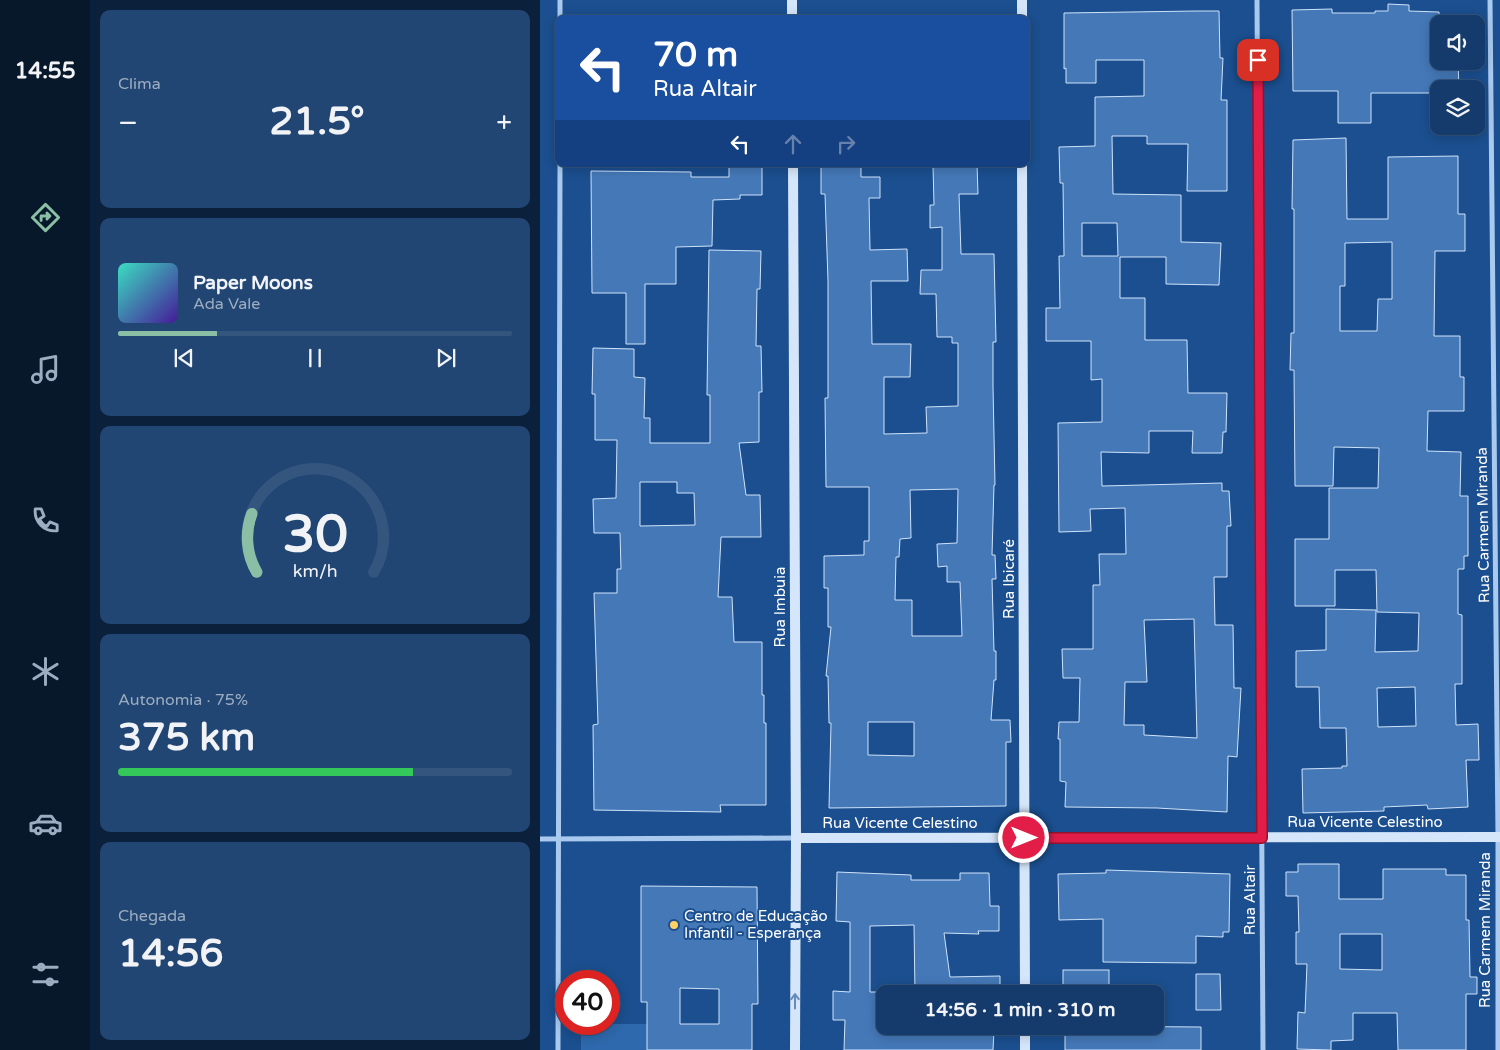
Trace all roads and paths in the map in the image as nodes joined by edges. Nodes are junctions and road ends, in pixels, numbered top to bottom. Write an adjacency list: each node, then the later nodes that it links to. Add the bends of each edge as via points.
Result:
1 (560, 0): 6 (street)
2 (792, 0): 7 (street)
3 (1022, 0): 8 (street)
4 (1257, 0): 15 (street, Rua Altair)
5 (1490, 0): 12 (street, Rua Carmem Miranda)
6 (560, 15)
7 (792, 15)
8 (1022, 15)
9 (560, 167): 17 (street)
10 (793, 167): 13 (street, Rua Imbuia)
11 (1022, 167): 14 (street, Rua Ibicaré)
12 (1499, 837): 15 (street, Rua Vicente Celestino); 24 (street, Rua Carmem Miranda)
13 (796, 838): 14 (street, Rua Vicente Celestino); 17 (street, Rua Vicente Celestino); 21 (street, Rua Imbuia, one-way to 13)
14 (1024, 838): 15 (street, Rua Vicente Celestino); 18 (street, Rua Ibicaré)
15 (1262, 838): 23 (street, Rua Altair)
16 (540, 839): 17 (street, Rua Vicente Celestino)
17 (559, 839): 20 (street)
18 (1025, 985)
19 (1025, 1035): 22 (street)
20 (558, 1050)
21 (795, 1050)
22 (1025, 1050)
23 (1263, 1050)
24 (1498, 1050)

